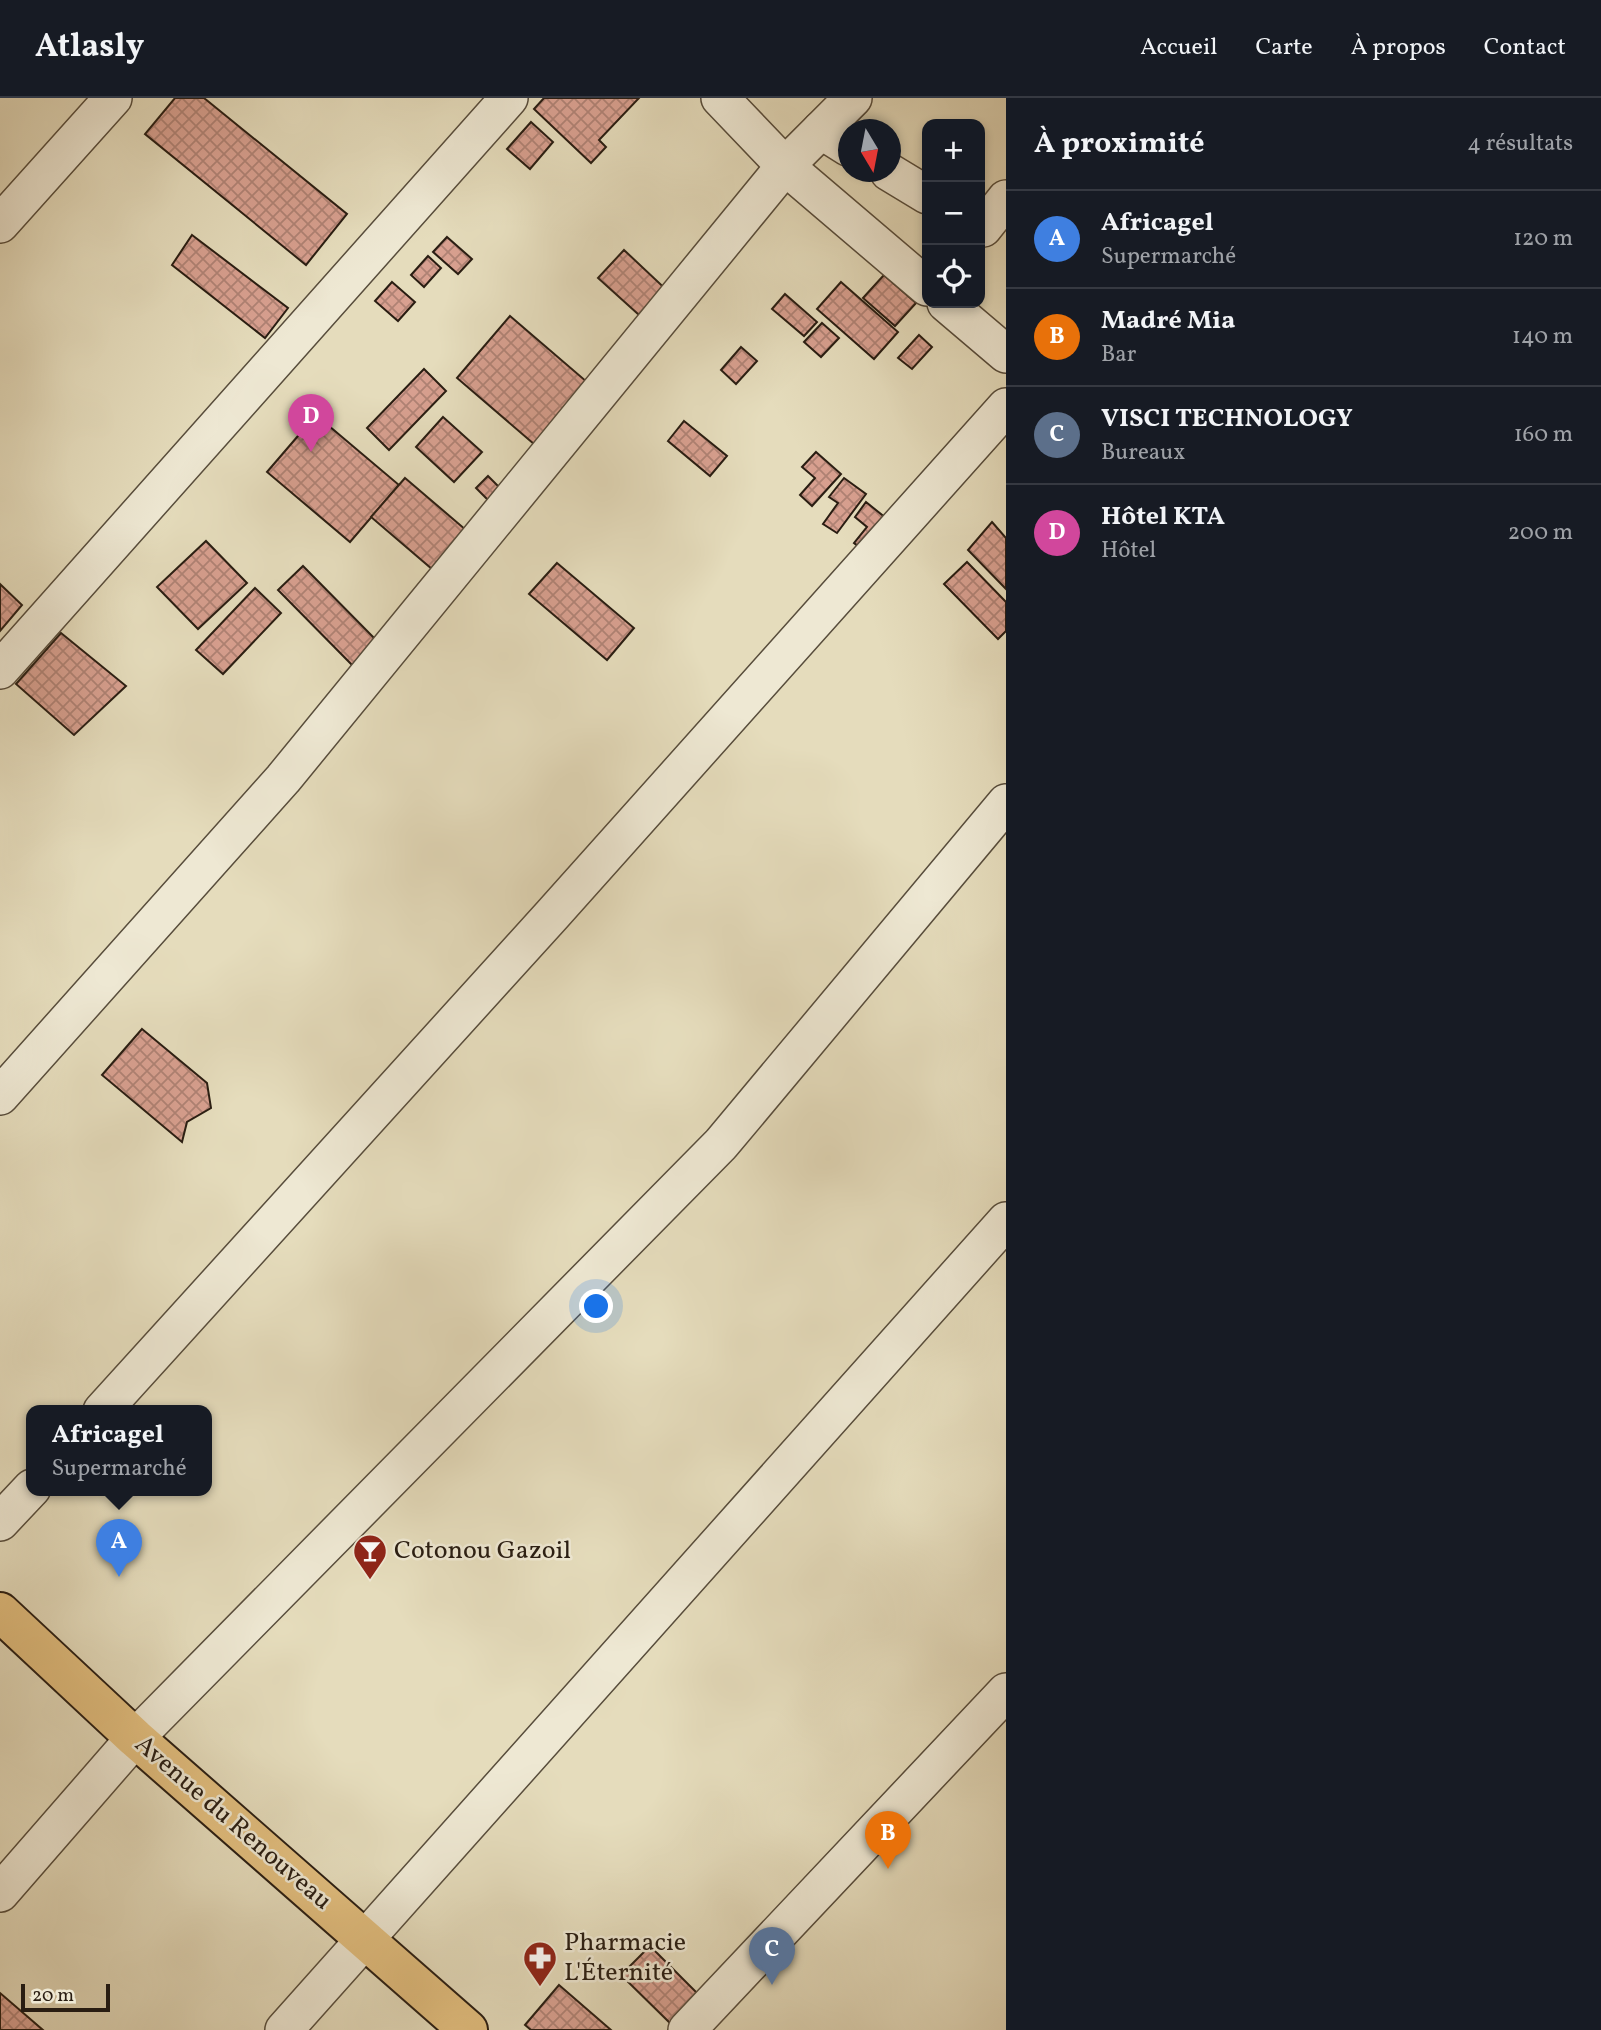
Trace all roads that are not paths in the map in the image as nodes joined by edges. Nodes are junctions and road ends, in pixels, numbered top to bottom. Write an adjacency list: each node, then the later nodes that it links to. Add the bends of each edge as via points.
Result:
1 (113, 98): 10 (street)
2 (509, 98): 16 (street)
3 (720, 98): 6 (street)
4 (853, 98): 5 (street)
5 (835, 138): 6 (street)
6 (785, 166): 12 (street); 18 (street, via 283,779)
7 (901, 179): 8 (street)
8 (922, 192)
9 (1006, 199): 11 (street)
10 (0, 225)
11 (990, 234)
12 (922, 283)
13 (952, 308): 14 (street)
14 (1006, 354)
15 (1006, 407): 20 (street)
16 (0, 670)
17 (1006, 803): 25 (street, via 721,1144)
18 (0, 1096)
19 (1006, 1222): 27 (street)
20 (107, 1405)
21 (26, 1494): 22 (street)
22 (0, 1522)
23 (0, 1612): 25 (main road, Avenue du Renouveau)
24 (1006, 1692): 30 (street)
25 (135, 1738): 26 (street); 27 (main road, Avenue du Renouveau)
26 (0, 1893)
27 (366, 1938): 28 (street); 29 (main road, Avenue du Renouveau)
28 (284, 2030)
29 (468, 2030)
30 (687, 2030)

